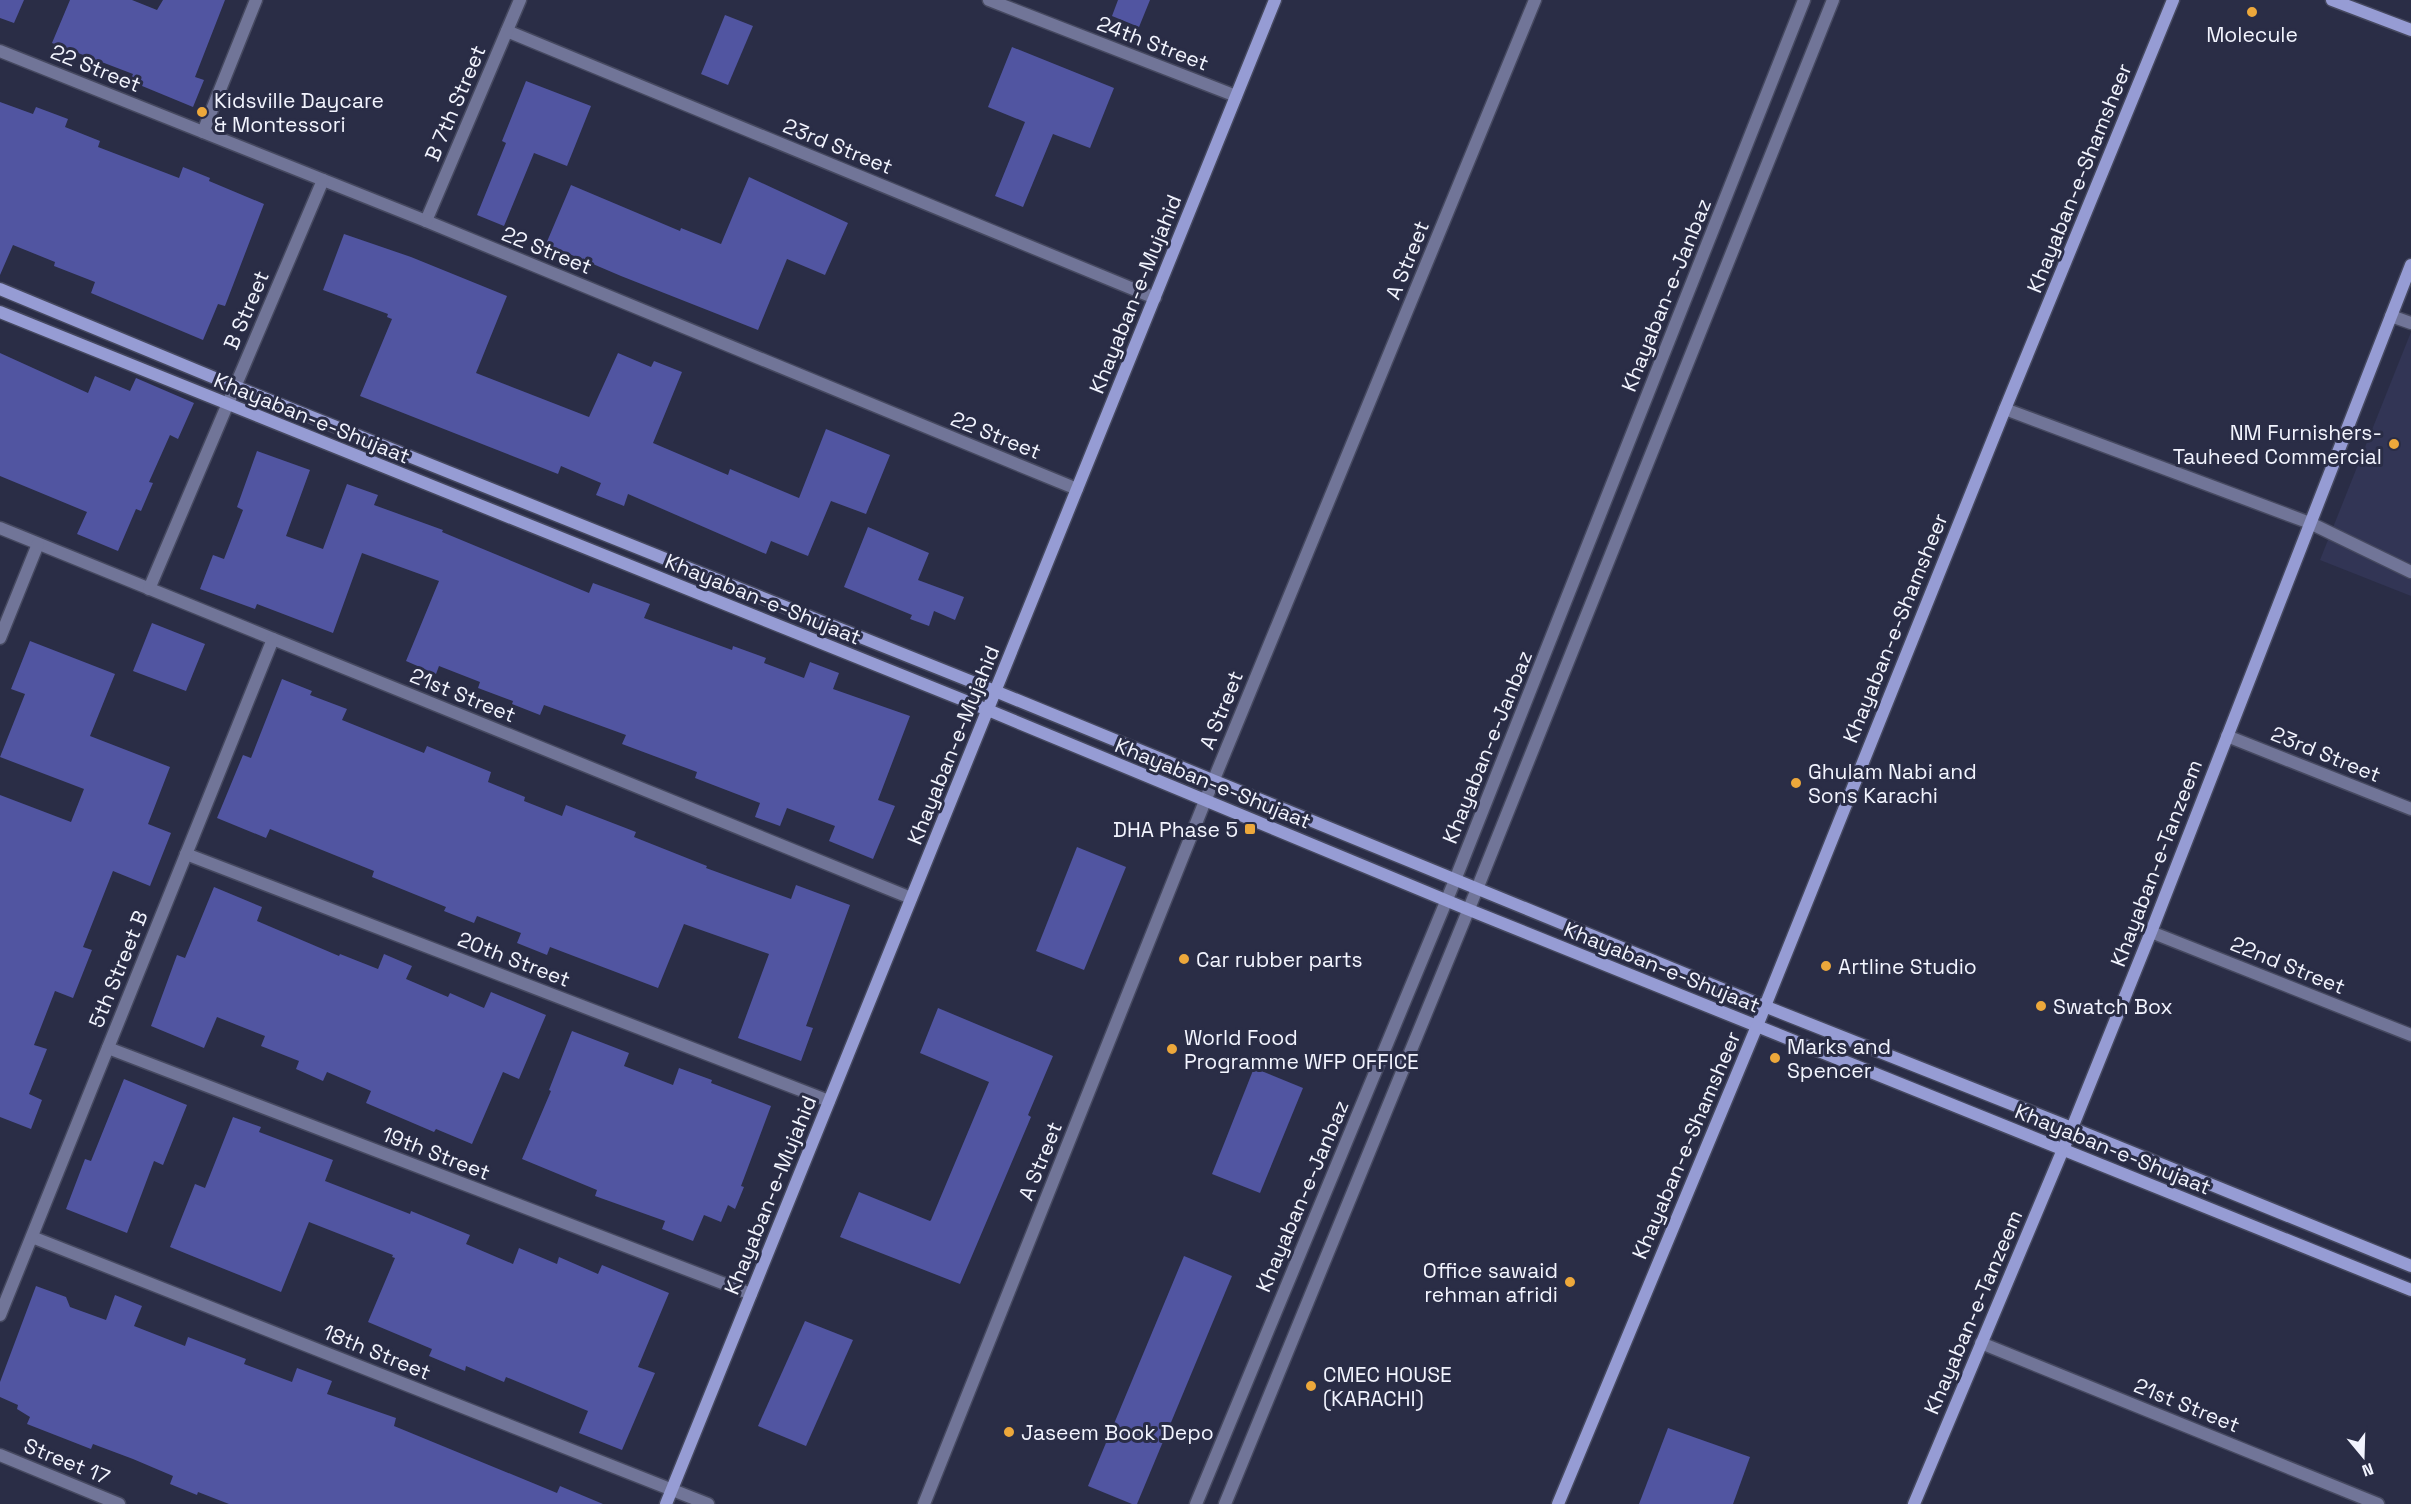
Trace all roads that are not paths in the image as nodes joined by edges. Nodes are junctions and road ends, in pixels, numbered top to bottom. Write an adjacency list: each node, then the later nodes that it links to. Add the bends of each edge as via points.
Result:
1 (256, 0): 14 (street)
2 (520, 0): 11 (street, B 7th Street)
3 (989, 0): 13 (street, 24th Street)
4 (1275, 0): 13 (main road, Khayaban-e-Mujahid)
5 (1536, 0): 37 (street, A Street)
6 (1804, 0): 41 (street, Khayaban-e-Janbaz)
7 (1833, 0): 42 (street, Khayaban-e-Janbaz)
8 (2173, 0): 25 (main road, Khayaban-e-Shamsheer)
9 (2332, 0): 10 (main road)
10 (2411, 30)
11 (507, 31): 16 (street, B 7th Street); 19 (street, 23rd Street)
12 (0, 51): 14 (street, 22 Street)
13 (1236, 96): 19 (main road, Khayaban-e-Mujahid)
14 (203, 132): 15 (street, 22 Street)
15 (323, 180): 16 (street, 22 Street); 23 (street, B Street)
16 (426, 221): 26 (street, 22 Street)
17 (2411, 265): 21 (main road, Khayaban-e-Tanzeem)
18 (0, 290): 23 (main road, Khayaban-e-Shujaat)
19 (1155, 298): 26 (main road, Khayaban-e-Mujahid)
20 (0, 312): 24 (main road, Khayaban-e-Shujaat)
21 (2391, 316): 22 (street); 27 (main road, Khayaban-e-Tanzeem)
22 (2411, 323)
23 (234, 386): 24 (street, B Street); 34 (main road, Khayaban-e-Shujaat)
24 (226, 405): 31 (street, B Street); 35 (main road, Khayaban-e-Shujaat)
25 (2005, 409): 27 (street); 47 (main road, Khayaban-e-Shamsheer)
26 (1077, 489): 34 (main road, Khayaban-e-Mujahid)
27 (2310, 523): 30 (street); 36 (main road, Khayaban-e-Tanzeem)
28 (0, 528): 29 (street, 21st Street)
29 (38, 544): 31 (street, 21st Street); 32 (street)
30 (2411, 572)
31 (149, 589): 33 (street, 21st Street)
32 (0, 638)
33 (273, 639): 40 (street, 5th Street B); 43 (street, 21st Street)
34 (995, 691): 35 (main road, Khayaban-e-Mujahid); 37 (main road, Khayaban-e-Shujaat)
35 (988, 710): 38 (main road, Khayaban-e-Shujaat); 43 (main road, Khayaban-e-Mujahid)
36 (2227, 736): 39 (street, 23rd Street); 46 (main road, Khayaban-e-Tanzeem)
37 (1213, 781): 38 (street, A Street); 41 (main road, Khayaban-e-Shujaat)
38 (1205, 801): 44 (main road, Khayaban-e-Shujaat); 65 (street, A Street)
39 (2411, 809)
40 (186, 854): 50 (street, 5th Street B); 51 (street, 20th Street)
41 (1455, 880): 42 (main road, Khayaban-e-Shujaat); 44 (street, Khayaban-e-Janbaz)
42 (1476, 889): 45 (street, Khayaban-e-Janbaz); 47 (main road, Khayaban-e-Shujaat)
43 (911, 898): 51 (main road, Khayaban-e-Mujahid)
44 (1446, 900): 45 (main road, Khayaban-e-Shujaat); 66 (street, Khayaban-e-Janbaz)
45 (1467, 909): 48 (main road, Khayaban-e-Shujaat); 67 (street, Khayaban-e-Janbaz)
46 (2151, 932): 49 (street, 22nd Street); 52 (main road, Khayaban-e-Tanzeem)
47 (1763, 1006): 48 (main road, Khayaban-e-Shamsheer); 52 (main road, Khayaban-e-Shujaat)
48 (1757, 1026): 53 (main road, Khayaban-e-Shujaat); 68 (main road, Khayaban-e-Shamsheer)
49 (2411, 1035)
50 (108, 1048): 54 (street, 5th Street B); 57 (street, 19th Street)
51 (829, 1101): 57 (main road, Khayaban-e-Mujahid)
52 (2072, 1128): 53 (main road, Khayaban-e-Tanzeem); 55 (main road, Khayaban-e-Shujaat)
53 (2062, 1149): 56 (main road, Khayaban-e-Shujaat); 59 (main road, Khayaban-e-Tanzeem)
54 (32, 1237): 58 (street, 5th Street B); 61 (street, 18th Street)
55 (2411, 1266)
56 (2411, 1290)
57 (751, 1294): 61 (main road, Khayaban-e-Mujahid)
58 (0, 1315)
59 (1981, 1343): 69 (main road, Khayaban-e-Tanzeem); 70 (street, 21st Street)
60 (0, 1455): 62 (street, Street 17)
61 (672, 1490): 63 (main road, Khayaban-e-Mujahid); 64 (street, 18th Street)
62 (119, 1504)
63 (666, 1504)
64 (708, 1504)
65 (924, 1504)
66 (1196, 1504)
67 (1225, 1504)
68 (1558, 1504)
69 (1914, 1504)
70 (2378, 1504)

